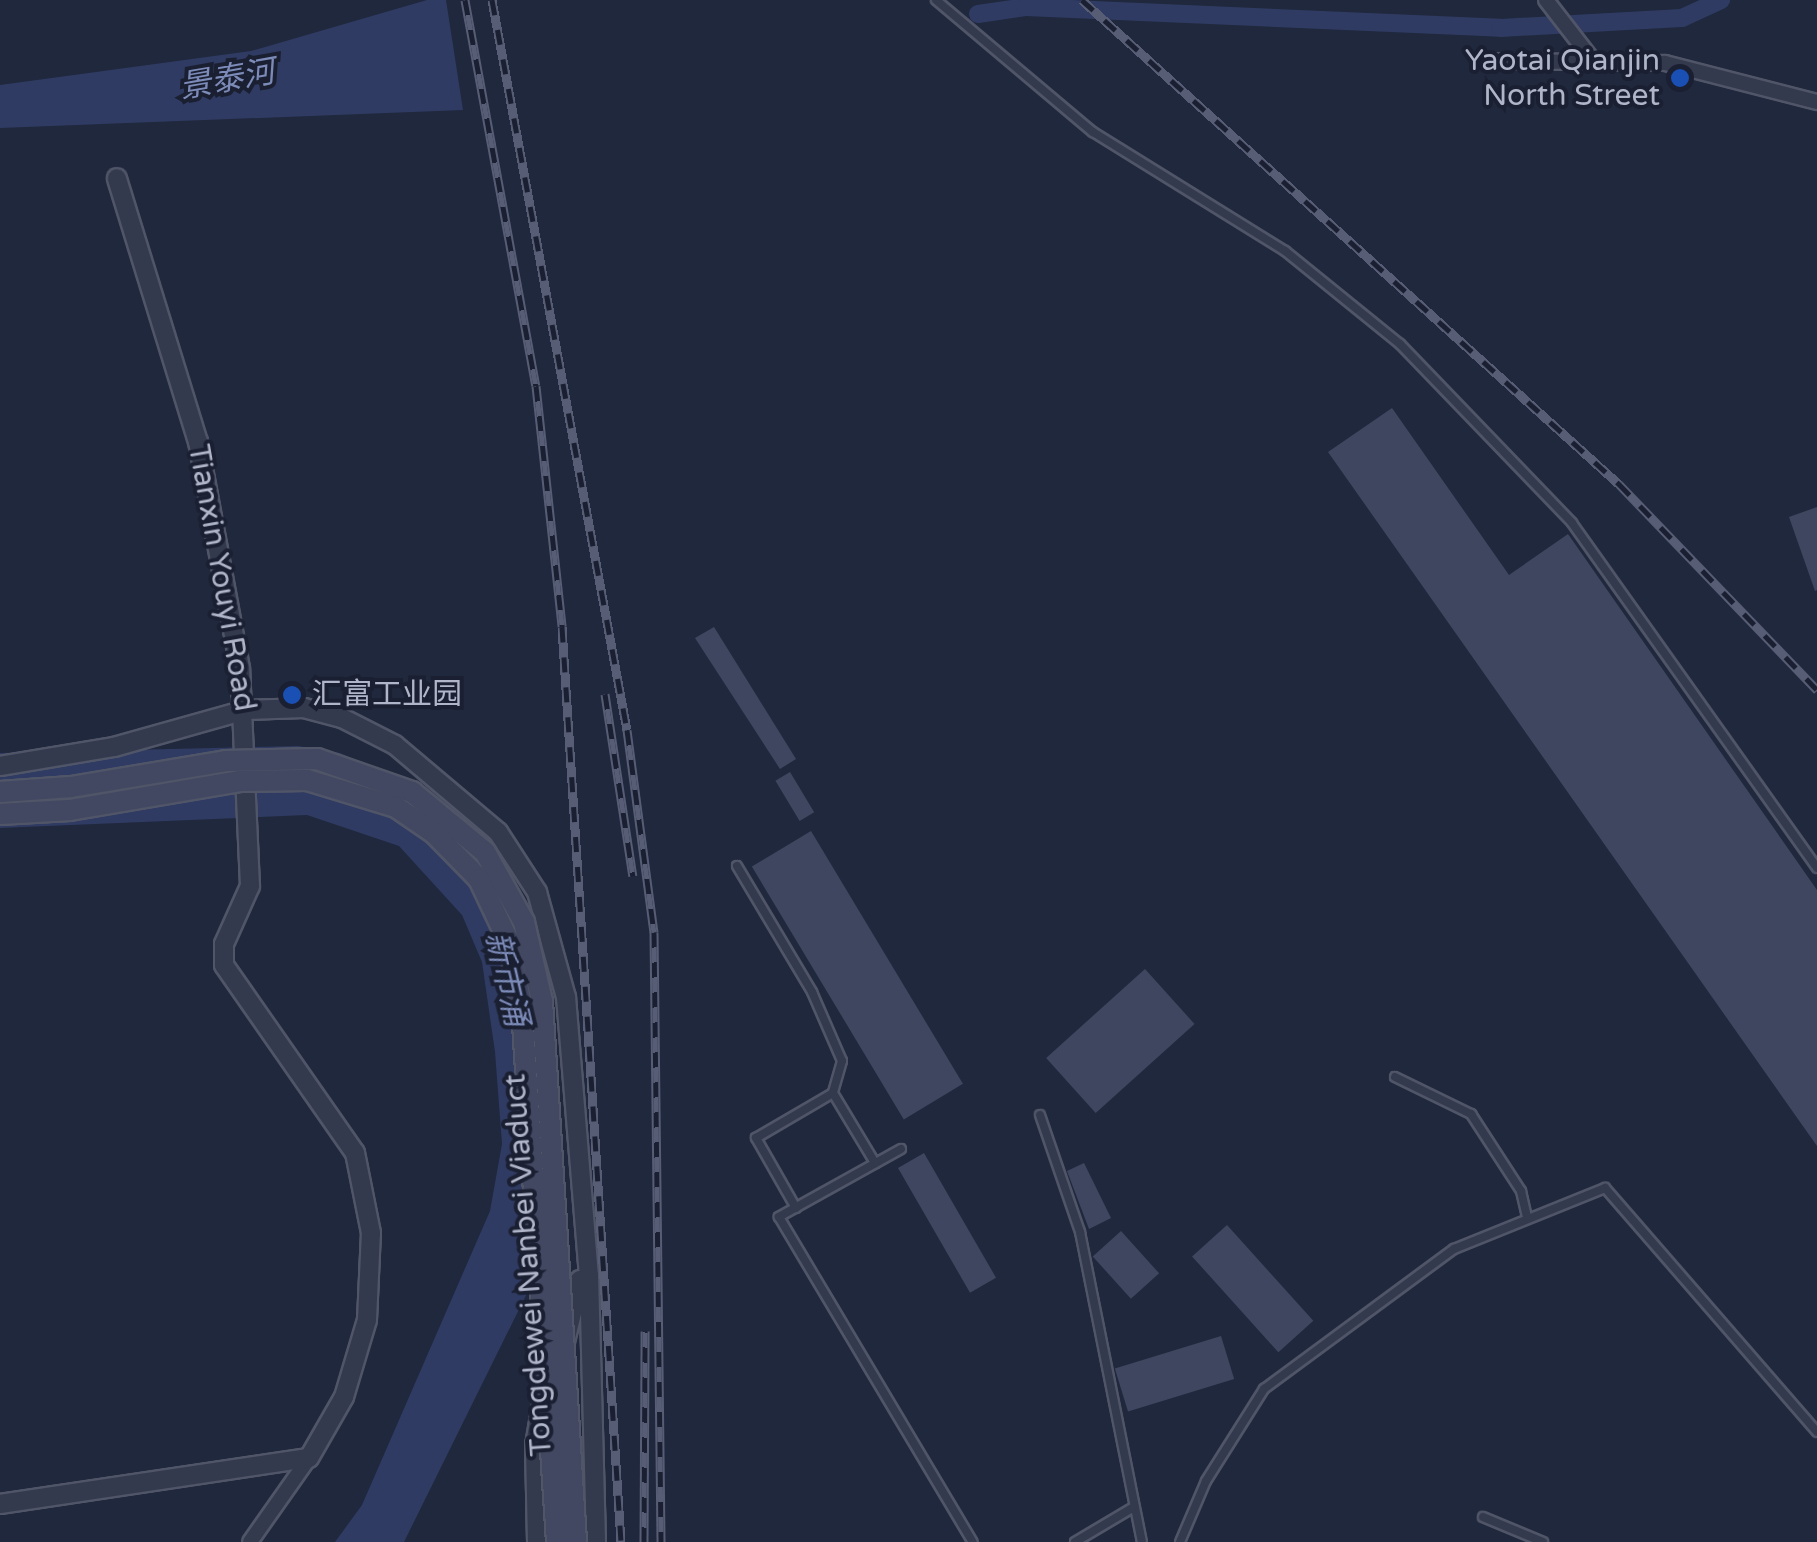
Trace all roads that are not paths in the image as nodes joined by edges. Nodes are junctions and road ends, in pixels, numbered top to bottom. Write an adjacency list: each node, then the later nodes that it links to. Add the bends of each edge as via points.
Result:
1 (936, 0): 12 (lane, via 1094,132 1286,250 1400,344 1572,523)
2 (1546, 0): 3 (street)
3 (1591, 58): 4 (street); 5 (street, via 1691,67)
4 (1500, 61)
5 (1817, 102)
6 (117, 178): 7 (street, Tianxin Youyi Road, via 198,442)
7 (246, 715): 8 (street); 20 (street, via 304,708 372,730 476,810 537,892 566,996); 24 (street, Tianxin Youyi Road, bridge, via 250,886 224,944 233,982 355,1153 370,1233 367,1320 344,1397)
8 (0, 766)
9 (0, 792): 31 (main road, Tongdewei Nanbei Viaduct, bridge, via 226,760 317,759 412,792 484,852 524,922 542,1001)
10 (0, 814): 30 (main road, Tongdewei Nanbei Viaduct, bridge, via 70,810 240,780 306,780 396,807 453,849 479,879 508,940 522,1010)
11 (737, 866): 14 (lane, via 812,992 842,1061)
12 (1817, 868)
13 (1395, 1078): 19 (lane, via 1470,1114 1520,1190)
14 (833, 1094): 17 (lane); 18 (lane, via 756,1138)
15 (1040, 1116): 26 (lane, via 1080,1232)
16 (901, 1148): 17 (lane)
17 (875, 1163): 18 (lane)
18 (796, 1208): 33 (lane, via 779,1217)
19 (1527, 1217): 22 (lane, via 1605,1188); 36 (lane, via 1423,1269 1264,1390 1206,1481)
20 (584, 1224): 21 (street, via 577,1312); 23 (street)
21 (536, 1426): 23 (street, via 546,1414 565,1414); 29 (street)
22 (1817, 1432)
23 (591, 1445): 32 (street)
24 (309, 1458): 25 (street); 28 (street)
25 (0, 1504)
26 (1134, 1506): 34 (lane); 35 (lane)
27 (1482, 1517): 37 (lane)
28 (250, 1542)
29 (538, 1542)
30 (558, 1542)
31 (576, 1542)
32 (596, 1542)
33 (973, 1542)
34 (1076, 1542)
35 (1142, 1542)
36 (1180, 1542)
37 (1543, 1542)

